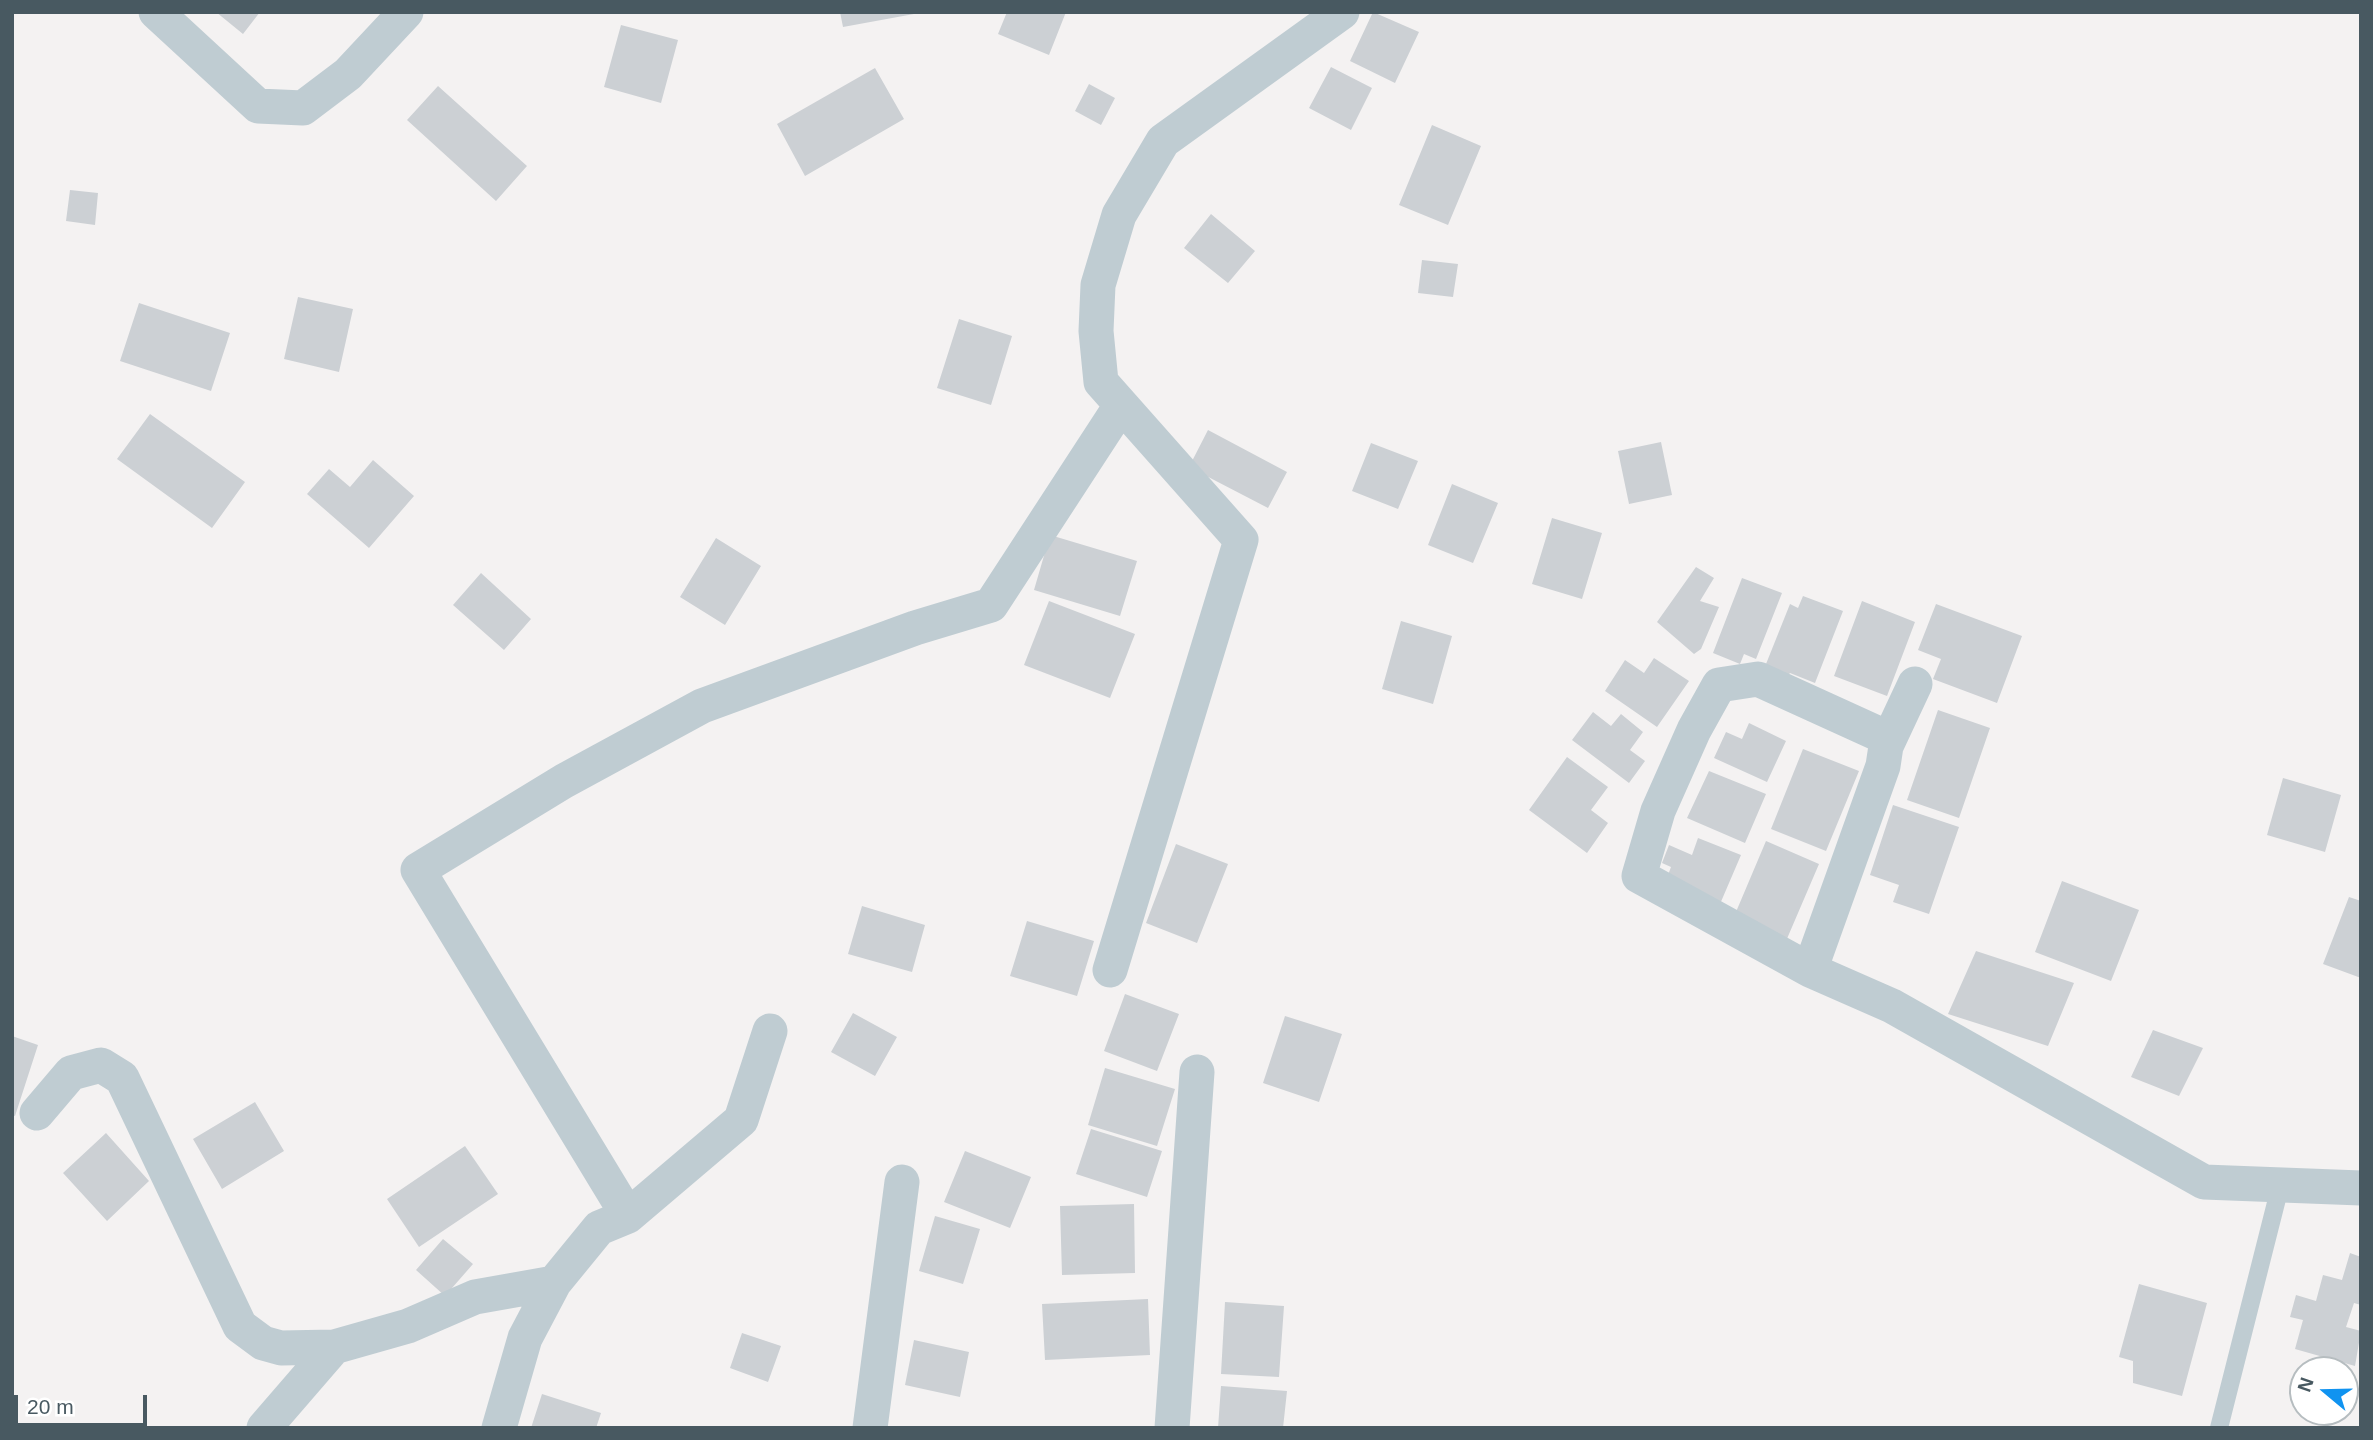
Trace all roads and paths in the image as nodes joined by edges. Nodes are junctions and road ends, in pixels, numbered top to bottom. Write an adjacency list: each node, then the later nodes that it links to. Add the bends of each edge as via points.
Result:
1 (156, 12): 2 (street, via 258,106 303,108 348,74)
2 (406, 12)
3 (1342, 12): 4 (street, via 1163,141 1119,215 1098,285 1096,331 1101,382)
4 (1120, 407): 7 (street, via 1241,540); 15 (street, via 990,605 702,706 564,781 418,870)
5 (1915, 684): 6 (street)
6 (1886, 746): 8 (street, via 1883,766); 8 (street, via 1881,735 1758,679 1719,685 1693,730 1658,811 1639,876)
7 (1110, 970)
8 (1810, 970): 13 (street, via 1892,1006 2204,1182)
9 (770, 1031): 15 (street, via 741,1120)
10 (1198, 1072): 21 (street)
11 (37, 1113): 17 (street, via 71,1073 101,1065 122,1078 240,1326 263,1343 281,1348)
12 (902, 1182): 20 (street)
13 (2281, 1183): 14 (street); 22 (lane)
14 (2361, 1188)
15 (628, 1216): 16 (street, via 599,1228)
16 (554, 1283): 17 (street, via 475,1297 408,1326); 19 (street, via 525,1338)
17 (334, 1347): 18 (street)
18 (264, 1428)
19 (499, 1428)
20 (870, 1428)
21 (1172, 1428)
22 (2219, 1428)

